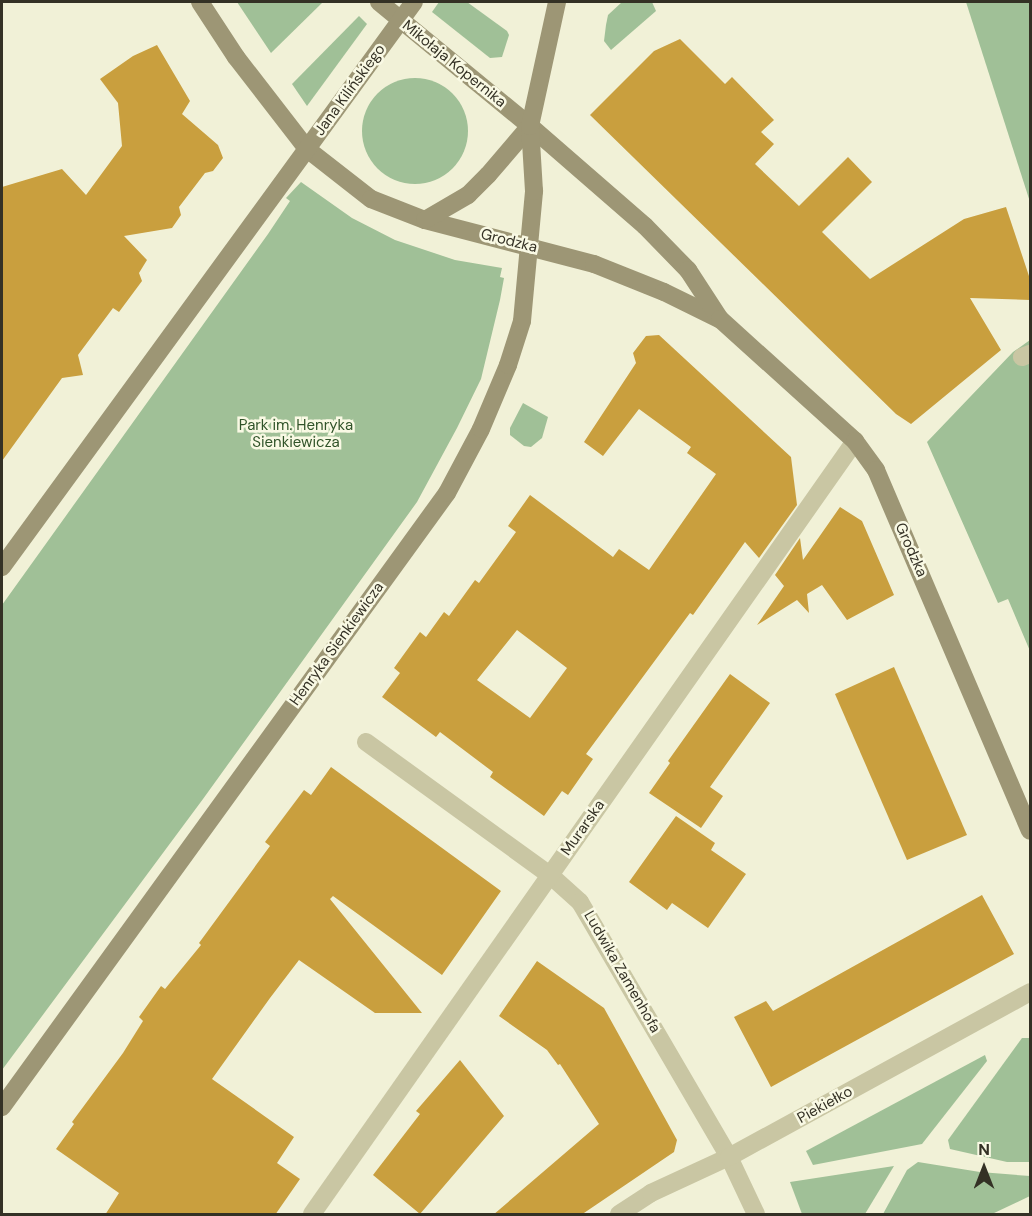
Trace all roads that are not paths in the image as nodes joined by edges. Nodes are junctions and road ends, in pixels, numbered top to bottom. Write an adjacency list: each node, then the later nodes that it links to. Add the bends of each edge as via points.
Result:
1 (200, 2): 7 (main road, via 236,57)
2 (379, 2): 5 (main road, Mikołaja Kopernika)
3 (414, 2): 5 (main road, Jana Kilińskiego)
4 (557, 2): 6 (main road)
5 (400, 19): 6 (main road, Mikołaja Kopernika); 7 (main road, Jana Kilińskiego)
6 (530, 126): 8 (main road, via 468,195); 9 (main road, Henryka Sienkiewicza, via 534,191); 10 (main road, Grodzka, via 645,226 688,270)
7 (307, 149): 8 (main road, Grodzka, via 371,199); 12 (main road)
8 (425, 220): 9 (main road, Grodzka)
9 (531, 246): 10 (main road, Grodzka, via 631,278); 17 (main road, Henryka Sienkiewicza, via 522,321 508,364 481,429 447,493)
10 (720, 320): 11 (main road, Grodzka)
11 (855, 441): 14 (main road, Grodzka, via 876,470); 15 (street, Murarska)
12 (2, 567)
13 (366, 742): 15 (street, Ludwika Zamenhofa)
14 (1030, 831)
15 (550, 874): 18 (street, Ludwika Zamenhofa, via 587,911); 19 (street, Murarska)
16 (1030, 992): 18 (street, Piekiełko)
17 (2, 1107)
18 (729, 1156): 20 (street, Piekiełko, via 651,1193); 21 (street, Ludwika Zamenhofa)
19 (312, 1215)
20 (619, 1215)
21 (756, 1215)

